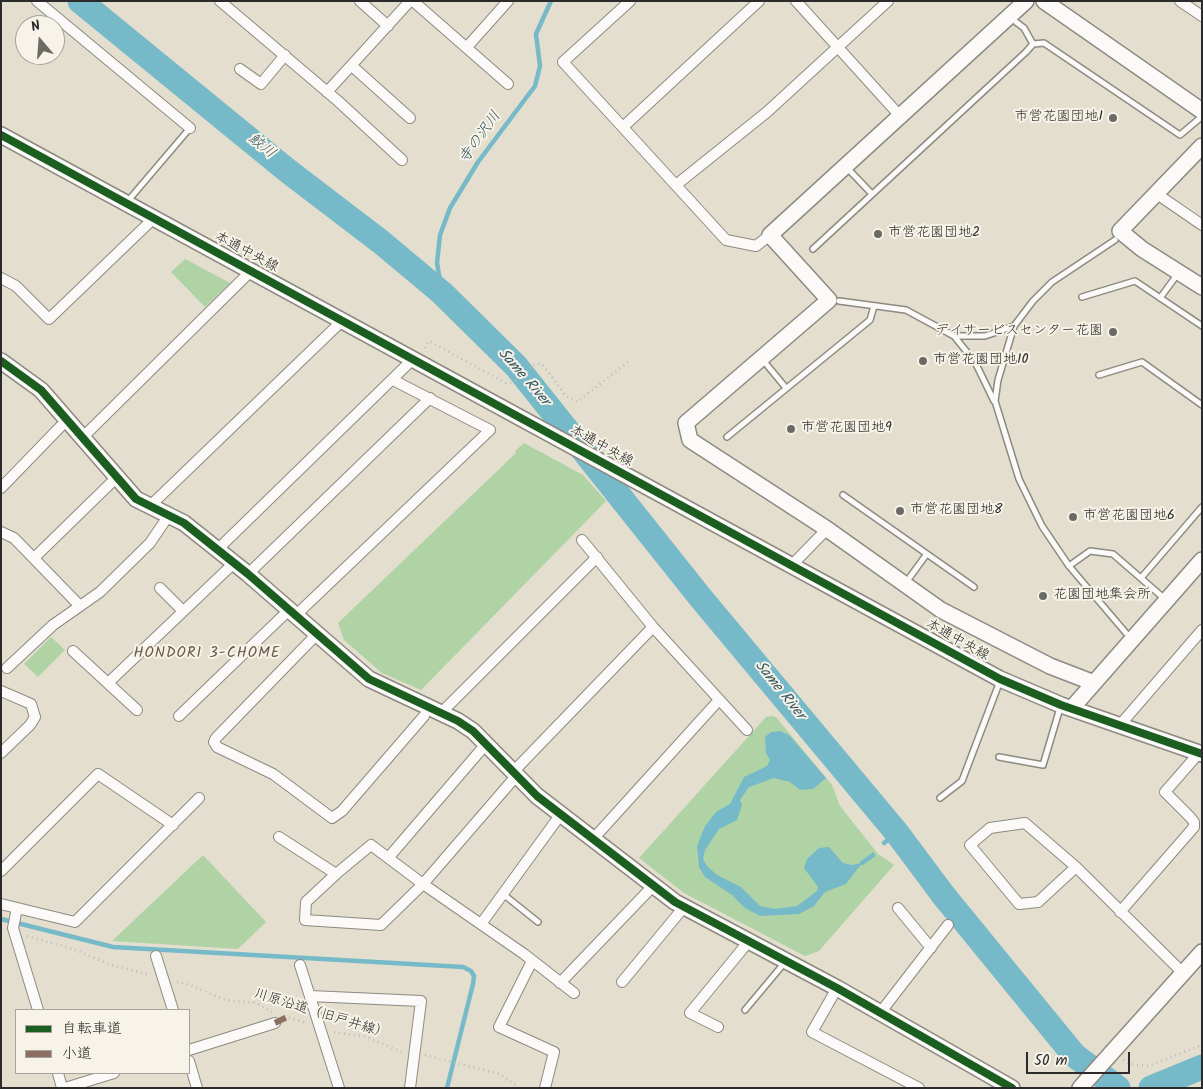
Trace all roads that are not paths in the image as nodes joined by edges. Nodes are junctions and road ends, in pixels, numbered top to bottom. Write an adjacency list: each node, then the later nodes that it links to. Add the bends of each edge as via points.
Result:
1 (36, 1): 28 (street)
2 (220, 1): 19 (street)
3 (360, 1): 15 (street)
4 (411, 1): 15 (street); 17 (street)
5 (508, 1): 17 (street)
6 (630, 1): 27 (street, via 563,62)
7 (759, 1): 27 (street)
8 (796, 1): 18 (street)
9 (888, 1): 18 (street)
10 (1026, 1): 25 (street)
11 (1044, 1): 24 (street)
12 (1180, 1): 13 (street)
13 (1202, 16)
14 (1016, 22): 16 (lane, via 1024,28)
15 (388, 26): 20 (street)
16 (1033, 44): 24 (lane, via 1044,43 1180,135); 34 (lane)
17 (467, 47): 22 (street)
18 (838, 48): 25 (street); 33 (street, via 767,112)
19 (285, 55): 21 (street, via 261,84); 23 (street)
20 (352, 66): 23 (street); 26 (street)
21 (240, 69)
22 (508, 84)
23 (327, 92): 31 (street)
24 (1201, 115)
25 (900, 116): 39 (street)
26 (410, 118)
27 (623, 127): 33 (street)
28 (190, 128): 36 (lane)
29 (1, 135): 36 (street, 本通中央線)
30 (1202, 146): 35 (street)
31 (402, 160)
32 (851, 172): 34 (lane)
33 (676, 185): 39 (street, via 726,240 756,246)
34 (872, 194): 41 (lane)
35 (1157, 194): 38 (street); 45 (street, via 1120,231)
36 (126, 203): 37 (street, 本通中央線)
37 (154, 218): 42 (street, 本通中央線); 43 (street, via 50,319 16,286)
38 (1202, 225)
39 (770, 235): 72 (street, via 829,300 686,423 688,435 690,440)
40 (1115, 240): 51 (lane, via 1052,282 1033,300)
41 (813, 249)
42 (252, 270): 50 (street, 本通中央線); 65 (street)
43 (1, 278)
44 (1174, 279): 47 (lane)
45 (1202, 287)
46 (1082, 297): 47 (lane, via 1135,281)
47 (1160, 298): 52 (lane)
48 (839, 301): 49 (lane)
49 (874, 306): 53 (lane, via 915,314); 59 (lane, via 870,320)
50 (342, 321): 55 (street, 本通中央線); 69 (street)
51 (1014, 326): 53 (lane, via 985,336); 61 (lane)
52 (1202, 326)
53 (954, 336): 61 (lane, via 974,362)
54 (1, 361): 65 (street, via 41,390)
55 (418, 362): 58 (street); 81 (street, 本通中央線)
56 (767, 365): 59 (lane)
57 (1099, 375): 62 (lane, via 1142,362)
58 (393, 380): 60 (street); 75 (street)
59 (786, 388): 64 (lane)
60 (430, 398): 83 (street); 91 (street, via 490,430)
61 (995, 401): 82 (lane, via 1019,479 1032,507)
62 (1202, 404)
63 (61, 426): 67 (street)
64 (727, 437)
65 (82, 438): 66 (street)
66 (117, 477): 69 (street, via 136,499); 78 (street)
67 (1, 488)
68 (843, 495): 76 (lane)
69 (150, 506): 71 (street)
70 (1202, 507): 85 (lane)
71 (169, 515): 75 (street); 89 (street, via 150,543 100,592)
72 (827, 529): 81 (street); 100 (street, via 941,610 1050,666)
73 (1, 532): 78 (street, via 14,538)
74 (582, 540): 77 (street)
75 (217, 550): 80 (street)
76 (926, 555): 84 (lane); 86 (lane)
77 (597, 557): 92 (street); 105 (street)
78 (34, 558): 89 (street)
79 (1202, 560): 88 (street)
80 (234, 563): 83 (street); 90 (street)
81 (788, 563): 98 (street, 本通中央線)
82 (1069, 566): 85 (lane, via 1090,551 1113,554); 95 (lane)
83 (248, 574): 91 (street)
84 (910, 577)
85 (1141, 578): 88 (lane)
86 (974, 587)
87 (160, 588): 90 (street)
88 (1167, 600): 100 (street)
89 (79, 605): 97 (street)
90 (183, 611): 99 (street)
91 (293, 612): 94 (street); 106 (street)
92 (653, 626): 102 (street); 114 (street)
93 (1201, 632): 108 (street)
94 (318, 633): 105 (street, via 370,679); 107 (street, via 216,738 217,747 273,774 332,818 342,811)
95 (1126, 633)
96 (73, 651): 99 (street)
97 (7, 668)
98 (1000, 679): 103 (street, 本通中央線); 116 (lane, via 962,781)
99 (108, 683): 104 (street)
100 (1094, 683): 103 (street)
101 (1, 691): 111 (street, via 31,704 35,716)
102 (719, 700): 109 (street); 120 (street)
103 (1066, 706): 108 (street, 本通中央線); 113 (lane, via 1043,765)
104 (137, 710)
105 (440, 713): 110 (street, via 466,726)
106 (179, 716)
107 (424, 716)
108 (1120, 725): 112 (street, 本通中央線)
109 (747, 730)
110 (486, 744): 114 (street); 121 (street)
111 (1, 753)
112 (1200, 754): 132 (street, via 1165,792 1190,817 1194,827)
113 (999, 757)
114 (515, 774): 117 (street); 125 (street)
115 (199, 798): 118 (street)
116 (940, 798)
117 (561, 814): 120 (street); 127 (street)
118 (173, 825): 123 (street, via 98,774); 131 (street, via 75,922)
119 (279, 837): 124 (street)
120 (594, 838): 126 (street)
121 (389, 857): 124 (street, via 371,845); 125 (street)
122 (1076, 867): 122 (street, via 1025,823 990,828 970,845 1019,904 1038,902); 132 (street)
123 (1, 871)
124 (336, 874): 125 (street, via 306,902 304,920 381,925)
125 (424, 884): 134 (street)
126 (654, 885): 129 (street); 145 (street)
127 (503, 894): 133 (lane); 134 (street)
128 (1, 904): 131 (street)
129 (684, 907): 136 (street); 144 (street)
130 (898, 908): 137 (street)
131 (16, 911): 149 (street, via 14,930)
132 (1120, 912): 143 (street)
133 (538, 922)
134 (481, 924): 140 (street)
135 (948, 925): 137 (street)
136 (748, 941): 146 (street); 154 (street, via 690,1013)
137 (931, 948): 152 (street)
138 (1202, 952): 143 (street)
139 (156, 956): 150 (street)
140 (532, 961): 145 (street); 164 (street, via 500,1027 554,1052)
141 (300, 965): 148 (street)
142 (781, 967): 151 (lane)
143 (1183, 973): 159 (street)
144 (622, 982)
145 (560, 983): 147 (street)
146 (837, 988): 152 (street); 165 (street, via 812,1032)
147 (574, 993)
148 (310, 996): 162 (street); 163 (street, via 421,1001)
149 (38, 1009)
150 (173, 1009)
151 (745, 1010)
152 (880, 1014): 166 (street)
153 (276, 1017): 155 (street)
154 (718, 1027)
155 (190, 1050)
156 (190, 1064): 161 (street)
157 (58, 1074): 160 (street)
158 (111, 1074): 160 (street)
159 (1081, 1087)
160 (64, 1088)
161 (197, 1088)
162 (339, 1088)
163 (410, 1088)
164 (545, 1088)
165 (918, 1088)
166 (1012, 1088)

